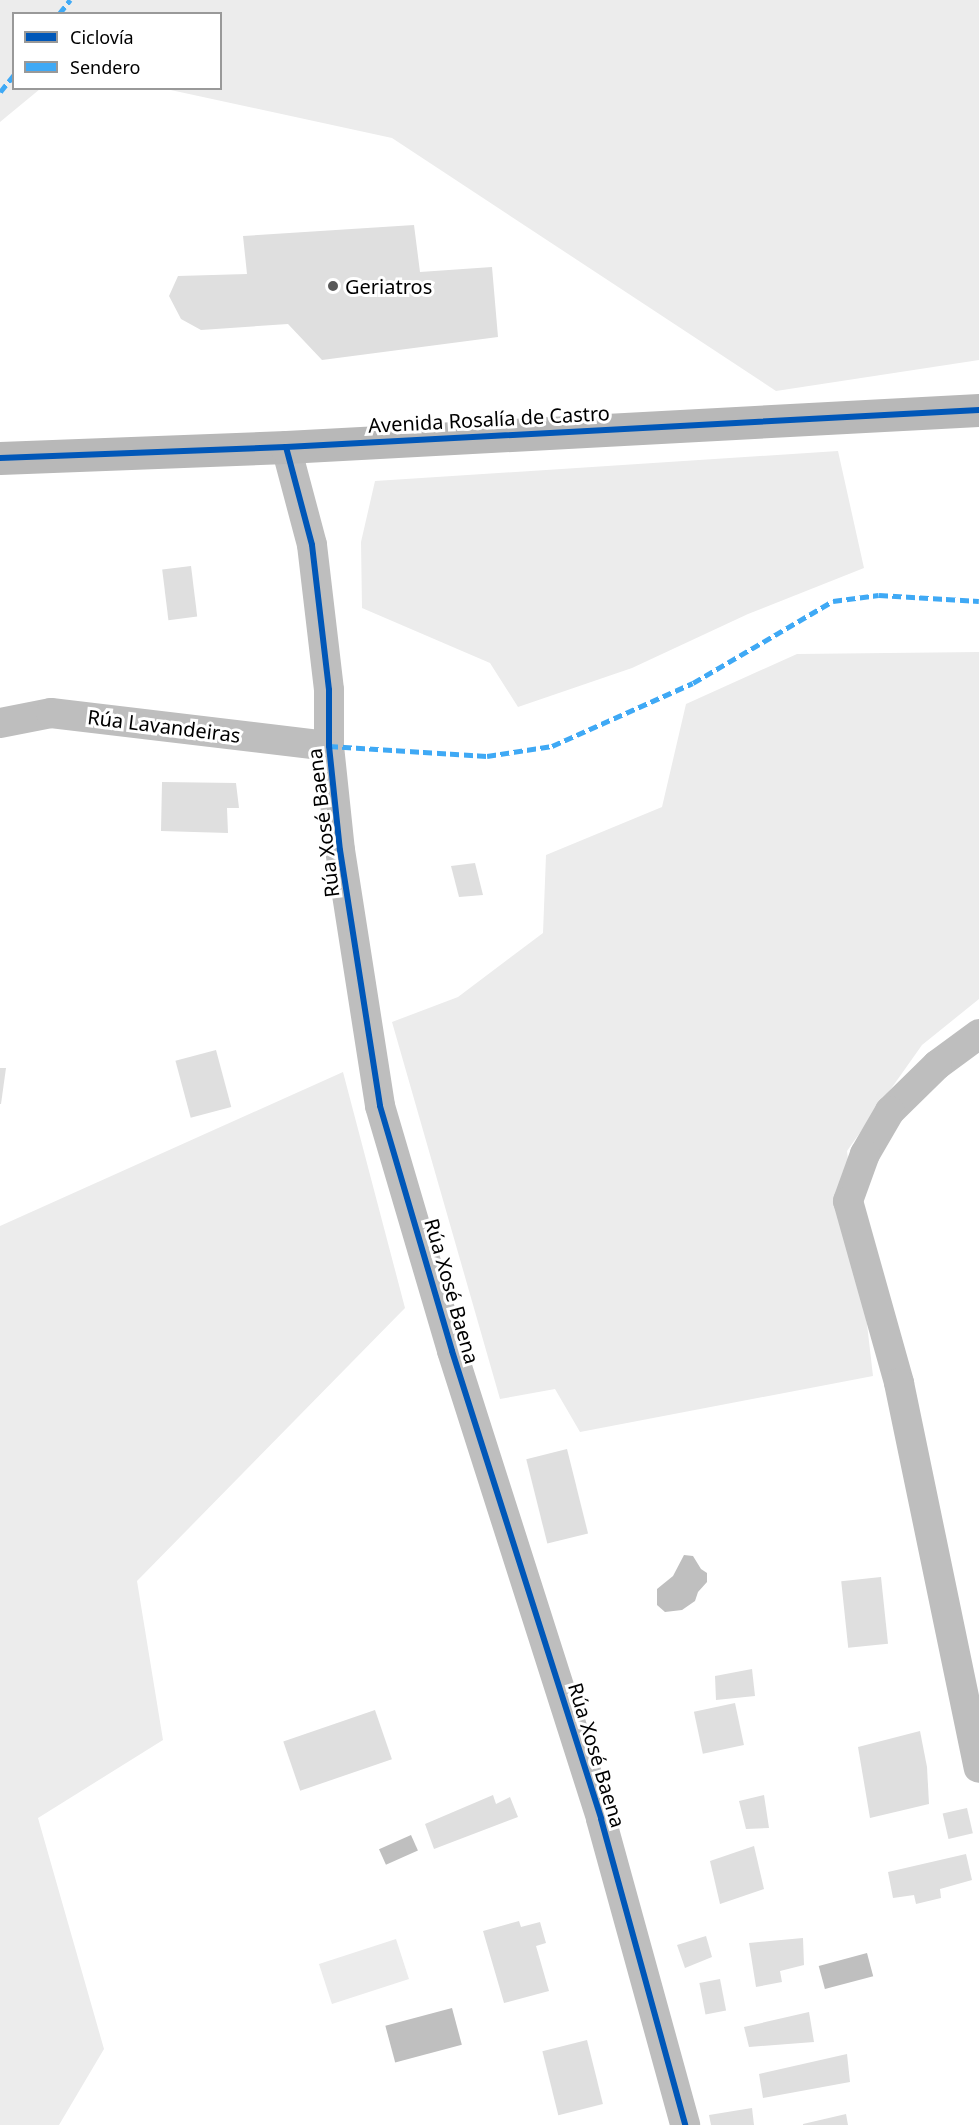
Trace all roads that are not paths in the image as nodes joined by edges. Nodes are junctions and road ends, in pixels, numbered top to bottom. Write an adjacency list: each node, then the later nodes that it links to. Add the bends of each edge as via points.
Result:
1 (979, 410): 2 (street, Avenida Rosalía de Castro)
2 (286, 447): 3 (street, Avenida Rosalía de Castro); 5 (street, Rúa Xosé Baena, via 312,545 328,690)
3 (0, 458)
4 (0, 723): 5 (street, Rúa Lavandeiras, via 51,713)
5 (329, 746): 8 (street, Rúa Xosé Baena, via 340,850 380,1106 452,1351 601,1819)
6 (979, 1034): 7 (street, via 937,1065 890,1111 866,1154 848,1201 899,1383)
7 (979, 1768)
8 (685, 2125)

